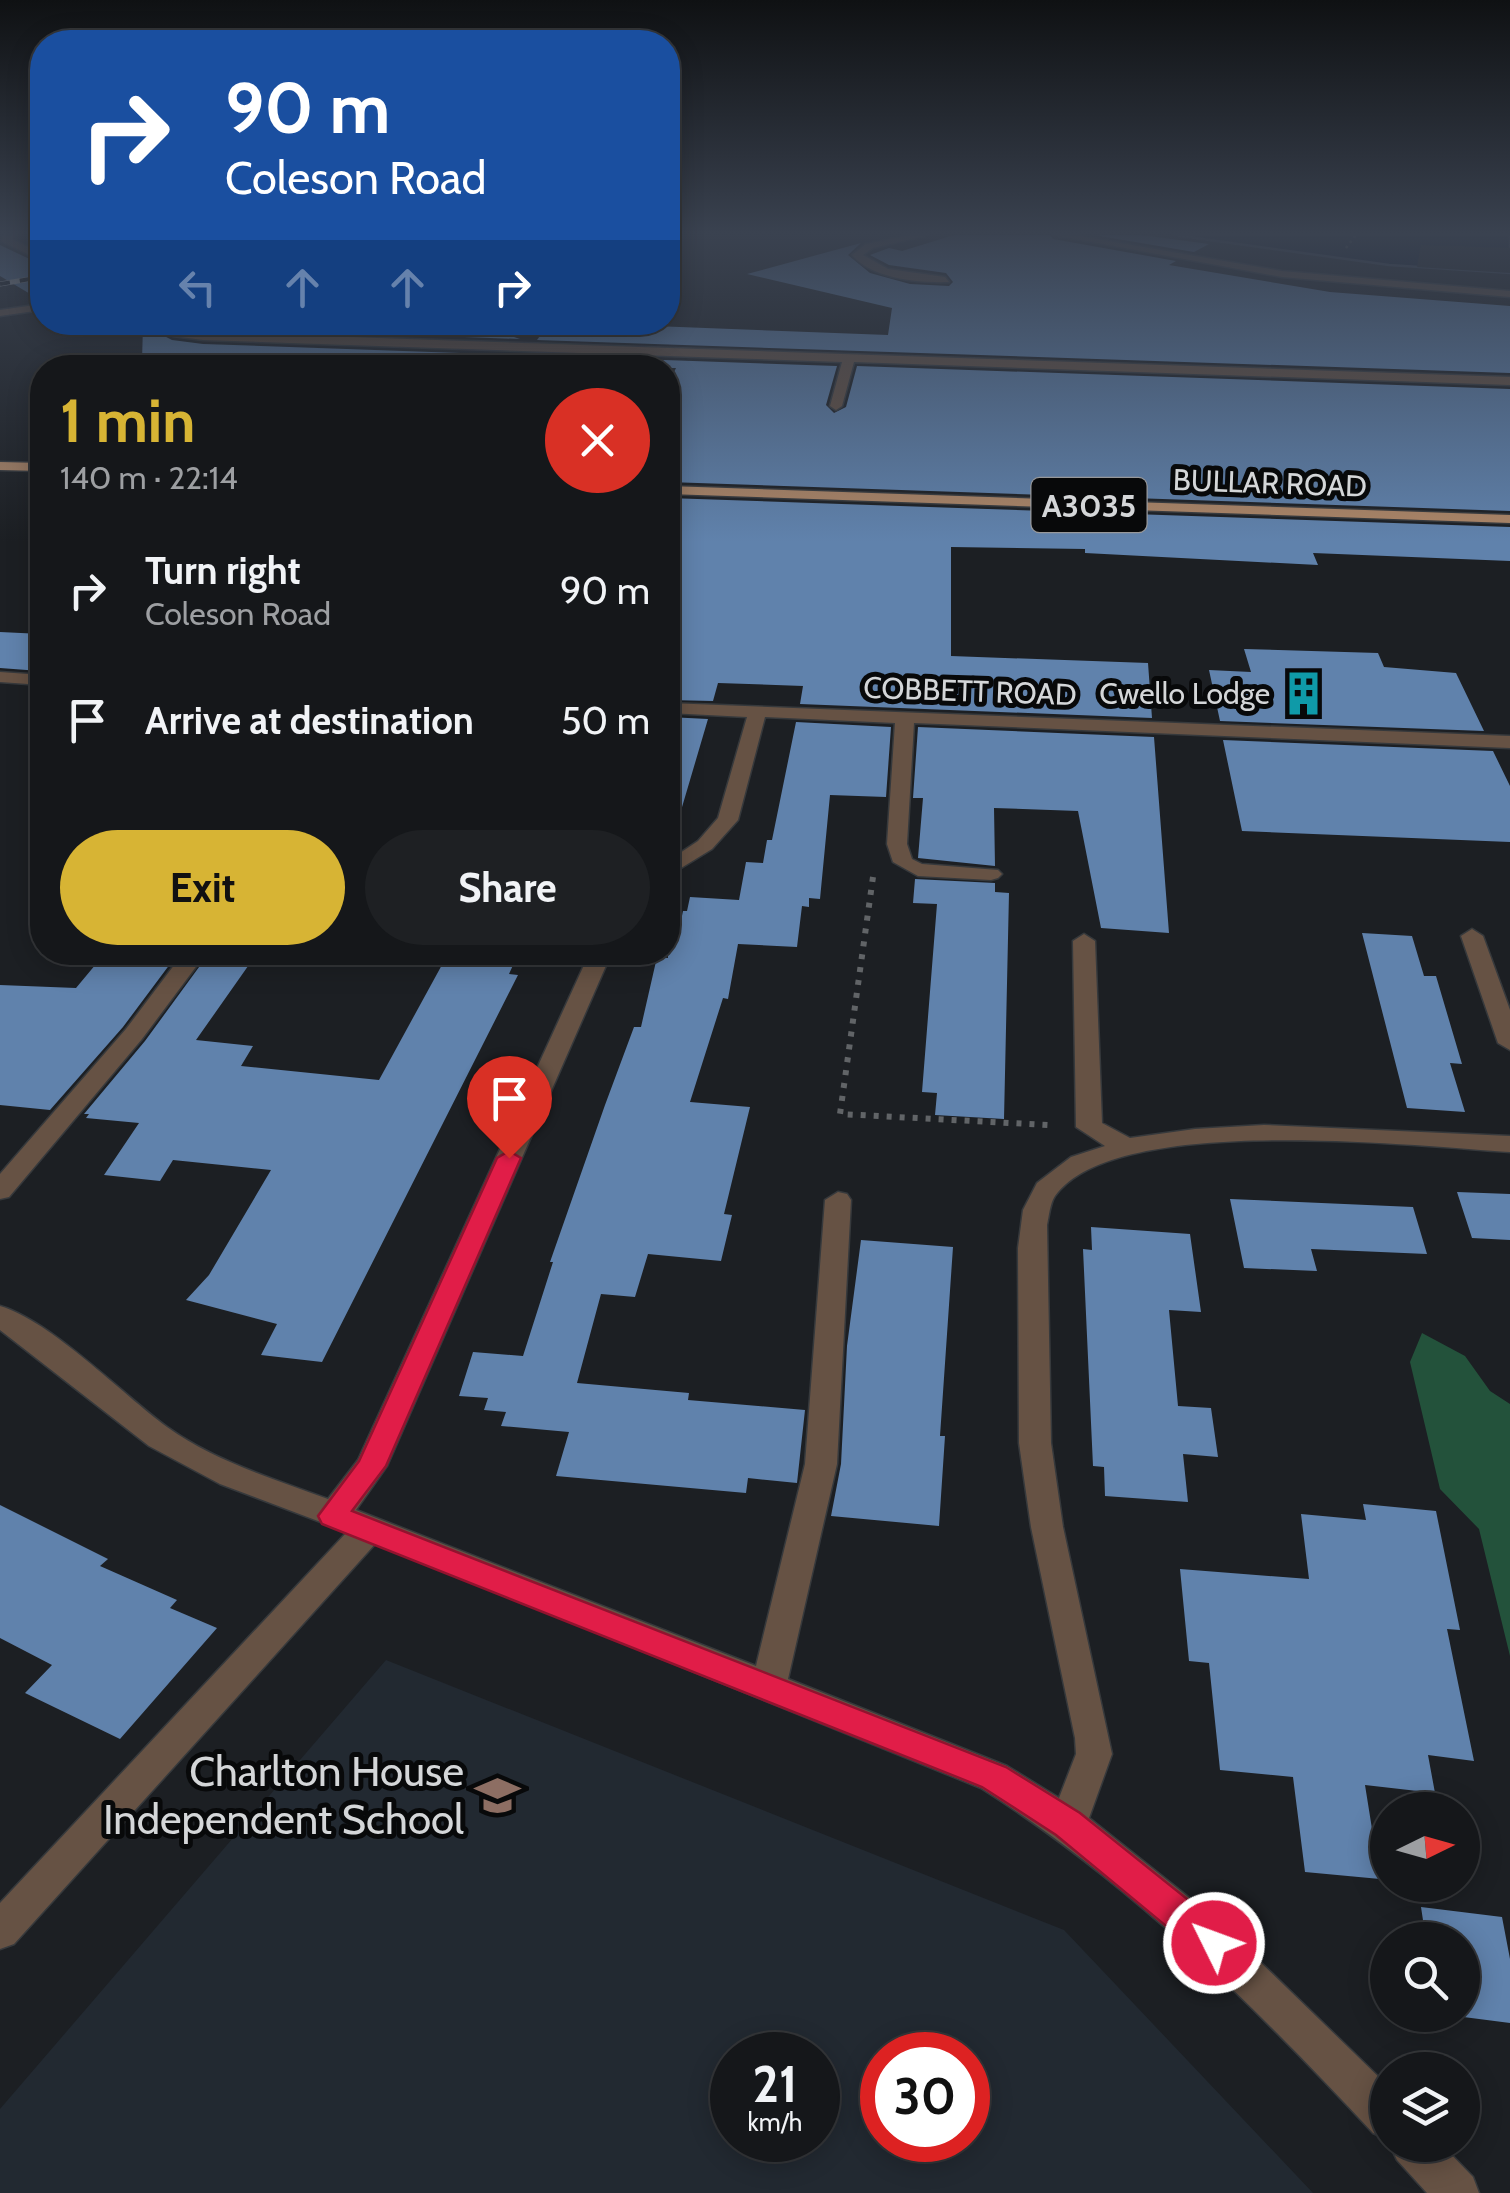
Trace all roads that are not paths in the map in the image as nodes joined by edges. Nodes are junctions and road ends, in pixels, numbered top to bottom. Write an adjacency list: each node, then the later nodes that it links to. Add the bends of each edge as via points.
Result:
1 (271, 337): 2 (street)
2 (849, 358): 3 (street); 4 (street)
3 (1510, 381)
4 (836, 406)
5 (0, 466): 6 (main road)
6 (30, 467)
7 (680, 490): 8 (main road, BULLAR ROAD / A3035)
8 (1510, 519)
9 (0, 677): 10 (street)
10 (30, 679)
11 (680, 709): 12 (street, COBBETT ROAD)
12 (756, 712): 13 (street, COBBETT ROAD); 15 (street, via 728,820)
13 (905, 718): 14 (street, COBBETT ROAD); 16 (street, via 897,844 903,862 918,870)
14 (1510, 742)
15 (680, 862)
16 (991, 874)
17 (1472, 936): 21 (street)
18 (1084, 942): 23 (street, via 1089,1128)
19 (186, 965): 24 (street)
20 (595, 965): 27 (street, via 371,1466)
21 (1510, 1043)
22 (1510, 1144): 23 (street, via 1267,1134)
23 (1126, 1146): 30 (street, via 1058,1177 1033,1225 1035,1443 1094,1738)
24 (0, 1191)
25 (838, 1200): 29 (street, via 821,1464)
26 (0, 1316): 27 (street, via 160,1438 231,1476)
27 (333, 1516): 28 (street)
28 (369, 1530): 29 (street); 31 (street)
29 (769, 1686): 30 (street, via 994,1777)
30 (1068, 1824): 32 (street, via 1234,1961)
31 (0, 1931)
32 (1370, 2100)
33 (1428, 2162): 34 (street)
34 (1456, 2193)

